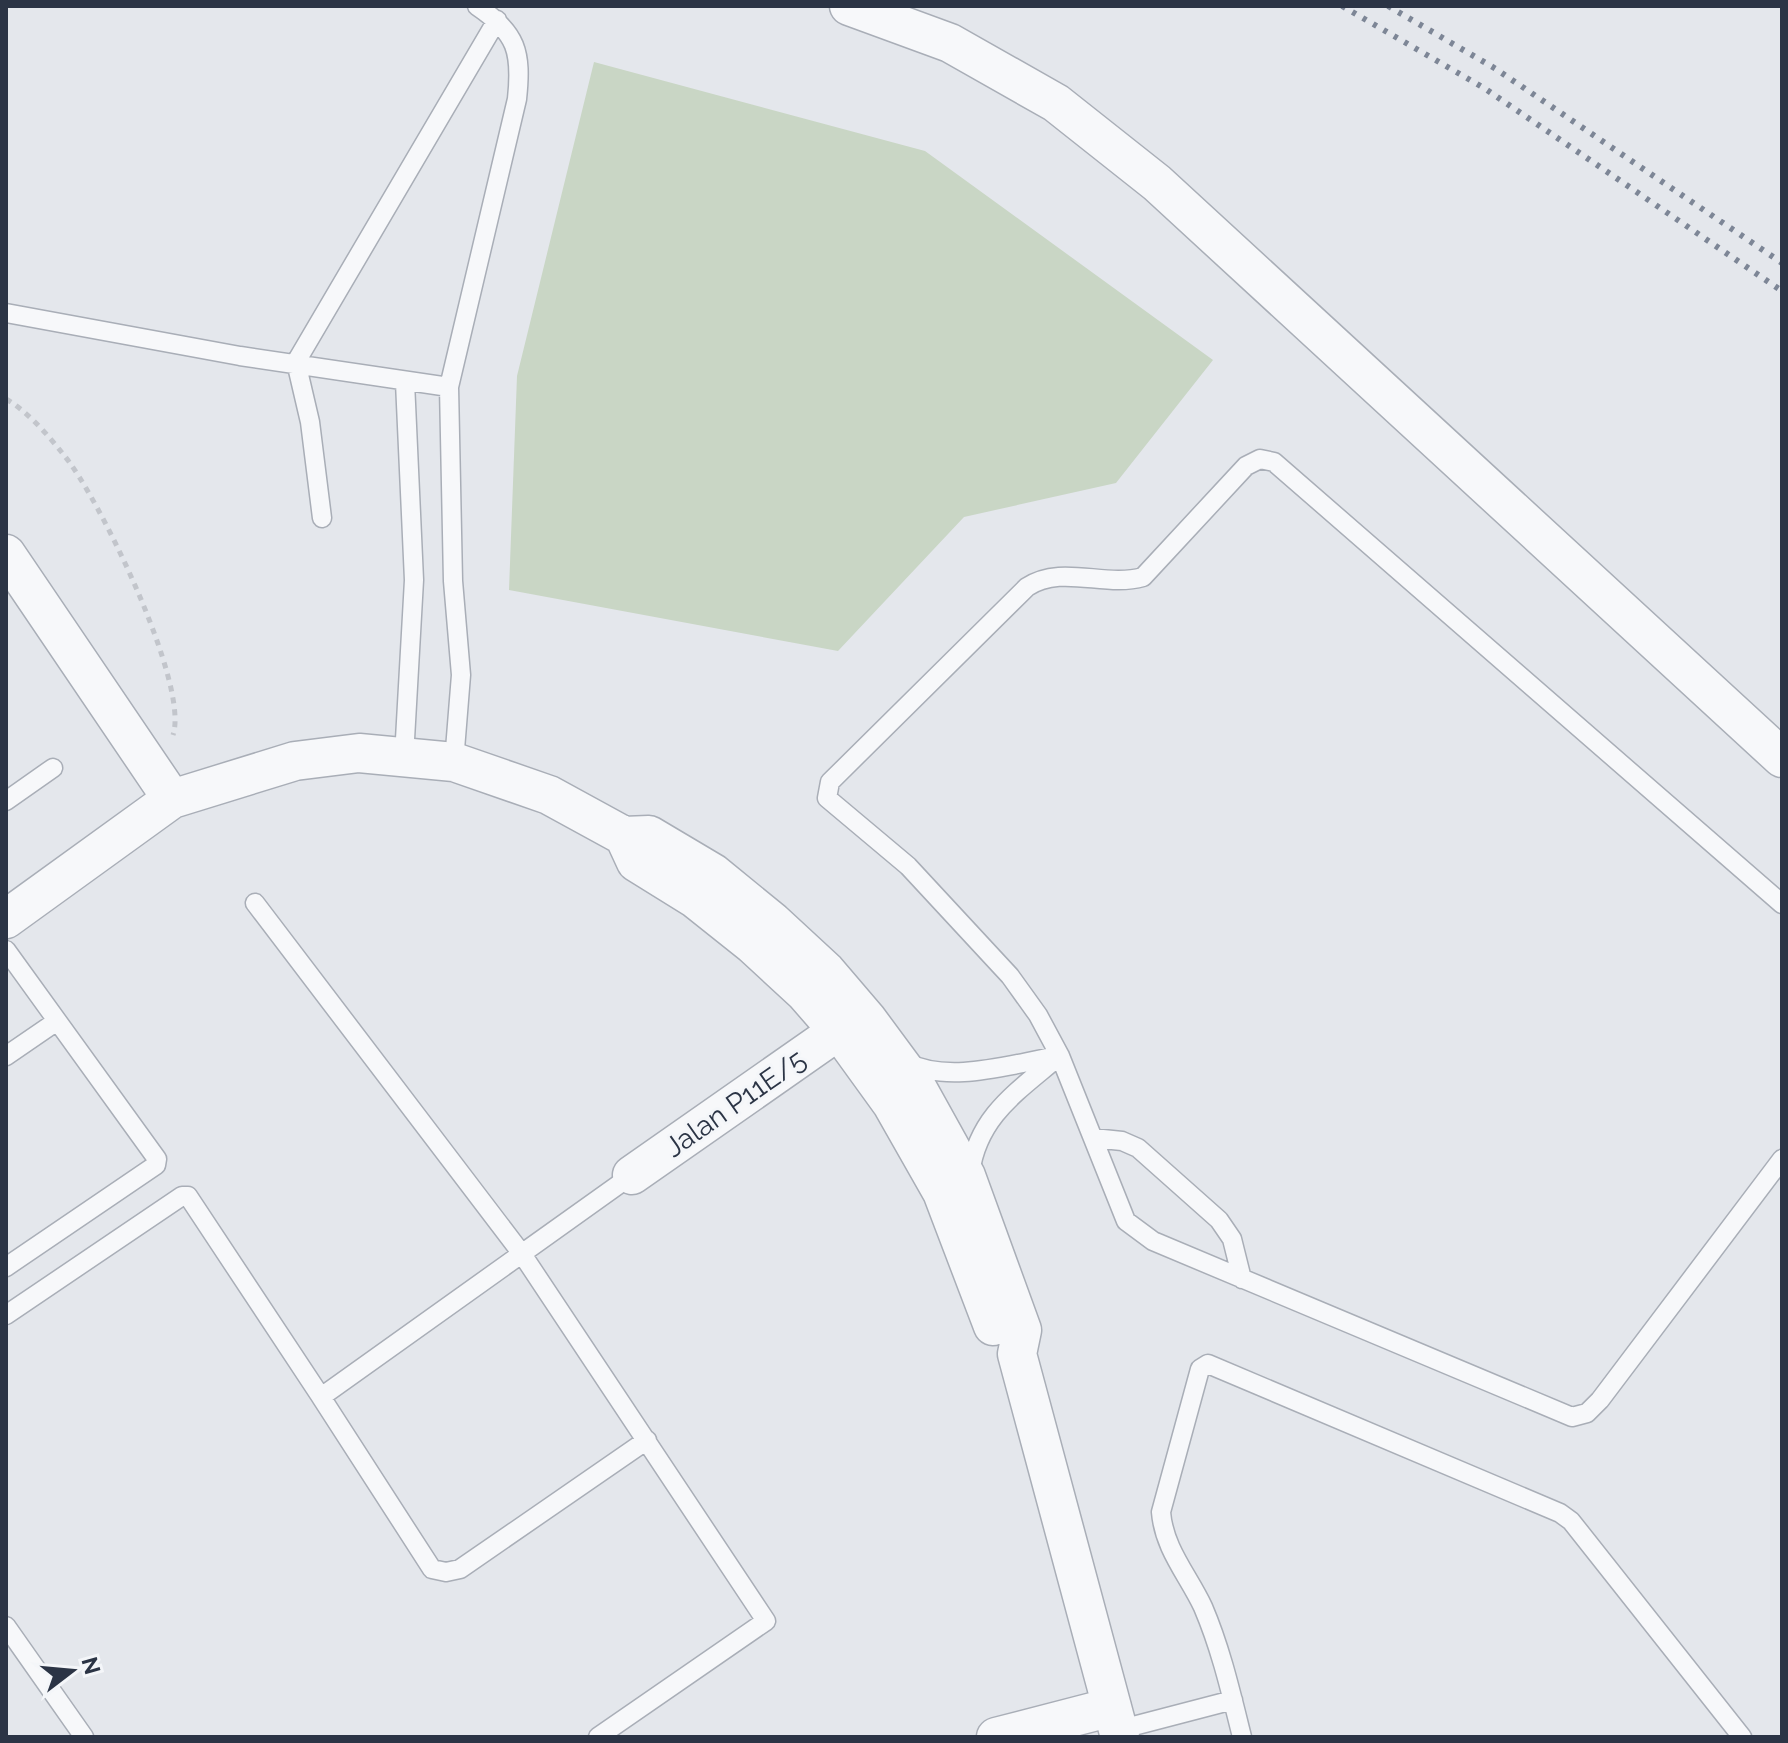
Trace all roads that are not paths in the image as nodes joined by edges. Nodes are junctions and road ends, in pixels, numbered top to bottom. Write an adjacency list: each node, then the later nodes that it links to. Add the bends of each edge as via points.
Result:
1 (477, 6): 3 (lane)
2 (849, 6): 11 (street, via 950,43 1056,103 1157,183)
3 (497, 20): 5 (lane); 7 (lane, via 514,41 521,65 517,99)
4 (6, 313): 5 (lane)
5 (296, 362): 6 (lane); 8 (lane)
6 (405, 382): 7 (lane); 10 (lane, via 414,580)
7 (449, 387): 12 (lane, via 453,581 461,675)
8 (322, 518)
9 (6, 554): 14 (street)
10 (404, 757): 12 (street); 14 (street, via 359,753 295,761)
11 (1782, 758)
12 (454, 762): 16 (street, via 549,795)
13 (53, 768): 15 (lane)
14 (164, 788): 19 (street)
15 (6, 801)
16 (624, 836): 22 (street, via 636,862 694,898 753,945); 23 (street, via 649,835 713,873 826,971)
17 (255, 903): 30 (lane)
18 (1782, 904): 25 (lane, via 1274,462 1260,459 1246,466 1143,577 1042,577 1027,587 830,782 827,798 908,866 974,936 1038,1015)
19 (6, 919)
20 (6, 950): 21 (lane)
21 (57, 1021): 24 (lane); 31 (lane, via 154,1155 156,1165)
22 (838, 1031): 28 (street, Jalan P11E/5); 34 (street, via 892,1104 942,1192 999,1341)
23 (894, 1055): 25 (lane, via 920,1069 954,1072); 29 (street)
24 (6, 1056)
25 (1060, 1056): 26 (lane); 29 (lane, via 984,1125)
26 (1093, 1138): 32 (lane, via 1138,1148 1219,1220 1232,1239); 32 (lane, via 1126,1221 1153,1241)
27 (1782, 1159): 32 (lane, via 1600,1400 1587,1413 1572,1417)
28 (632, 1175): 30 (lane)
29 (969, 1183): 34 (street, via 1022,1330)
30 (522, 1254): 35 (lane); 36 (lane)
31 (6, 1267)
32 (1242, 1279)
33 (6, 1315): 35 (lane, via 188,1196)
34 (1017, 1354): 39 (street)
35 (321, 1397): 36 (lane, via 432,1569 446,1572 460,1569)
36 (647, 1440): 41 (lane, via 766,1621)
37 (6, 1626): 40 (lane)
38 (1233, 1700): 39 (lane); 43 (lane); 44 (lane, via 1202,1605 1163,1534 1161,1512 1200,1369 1208,1364 1560,1513)
39 (1117, 1725): 42 (street)
40 (84, 1737)
41 (598, 1737)
42 (996, 1737)
43 (1242, 1737)
44 (1742, 1737)

